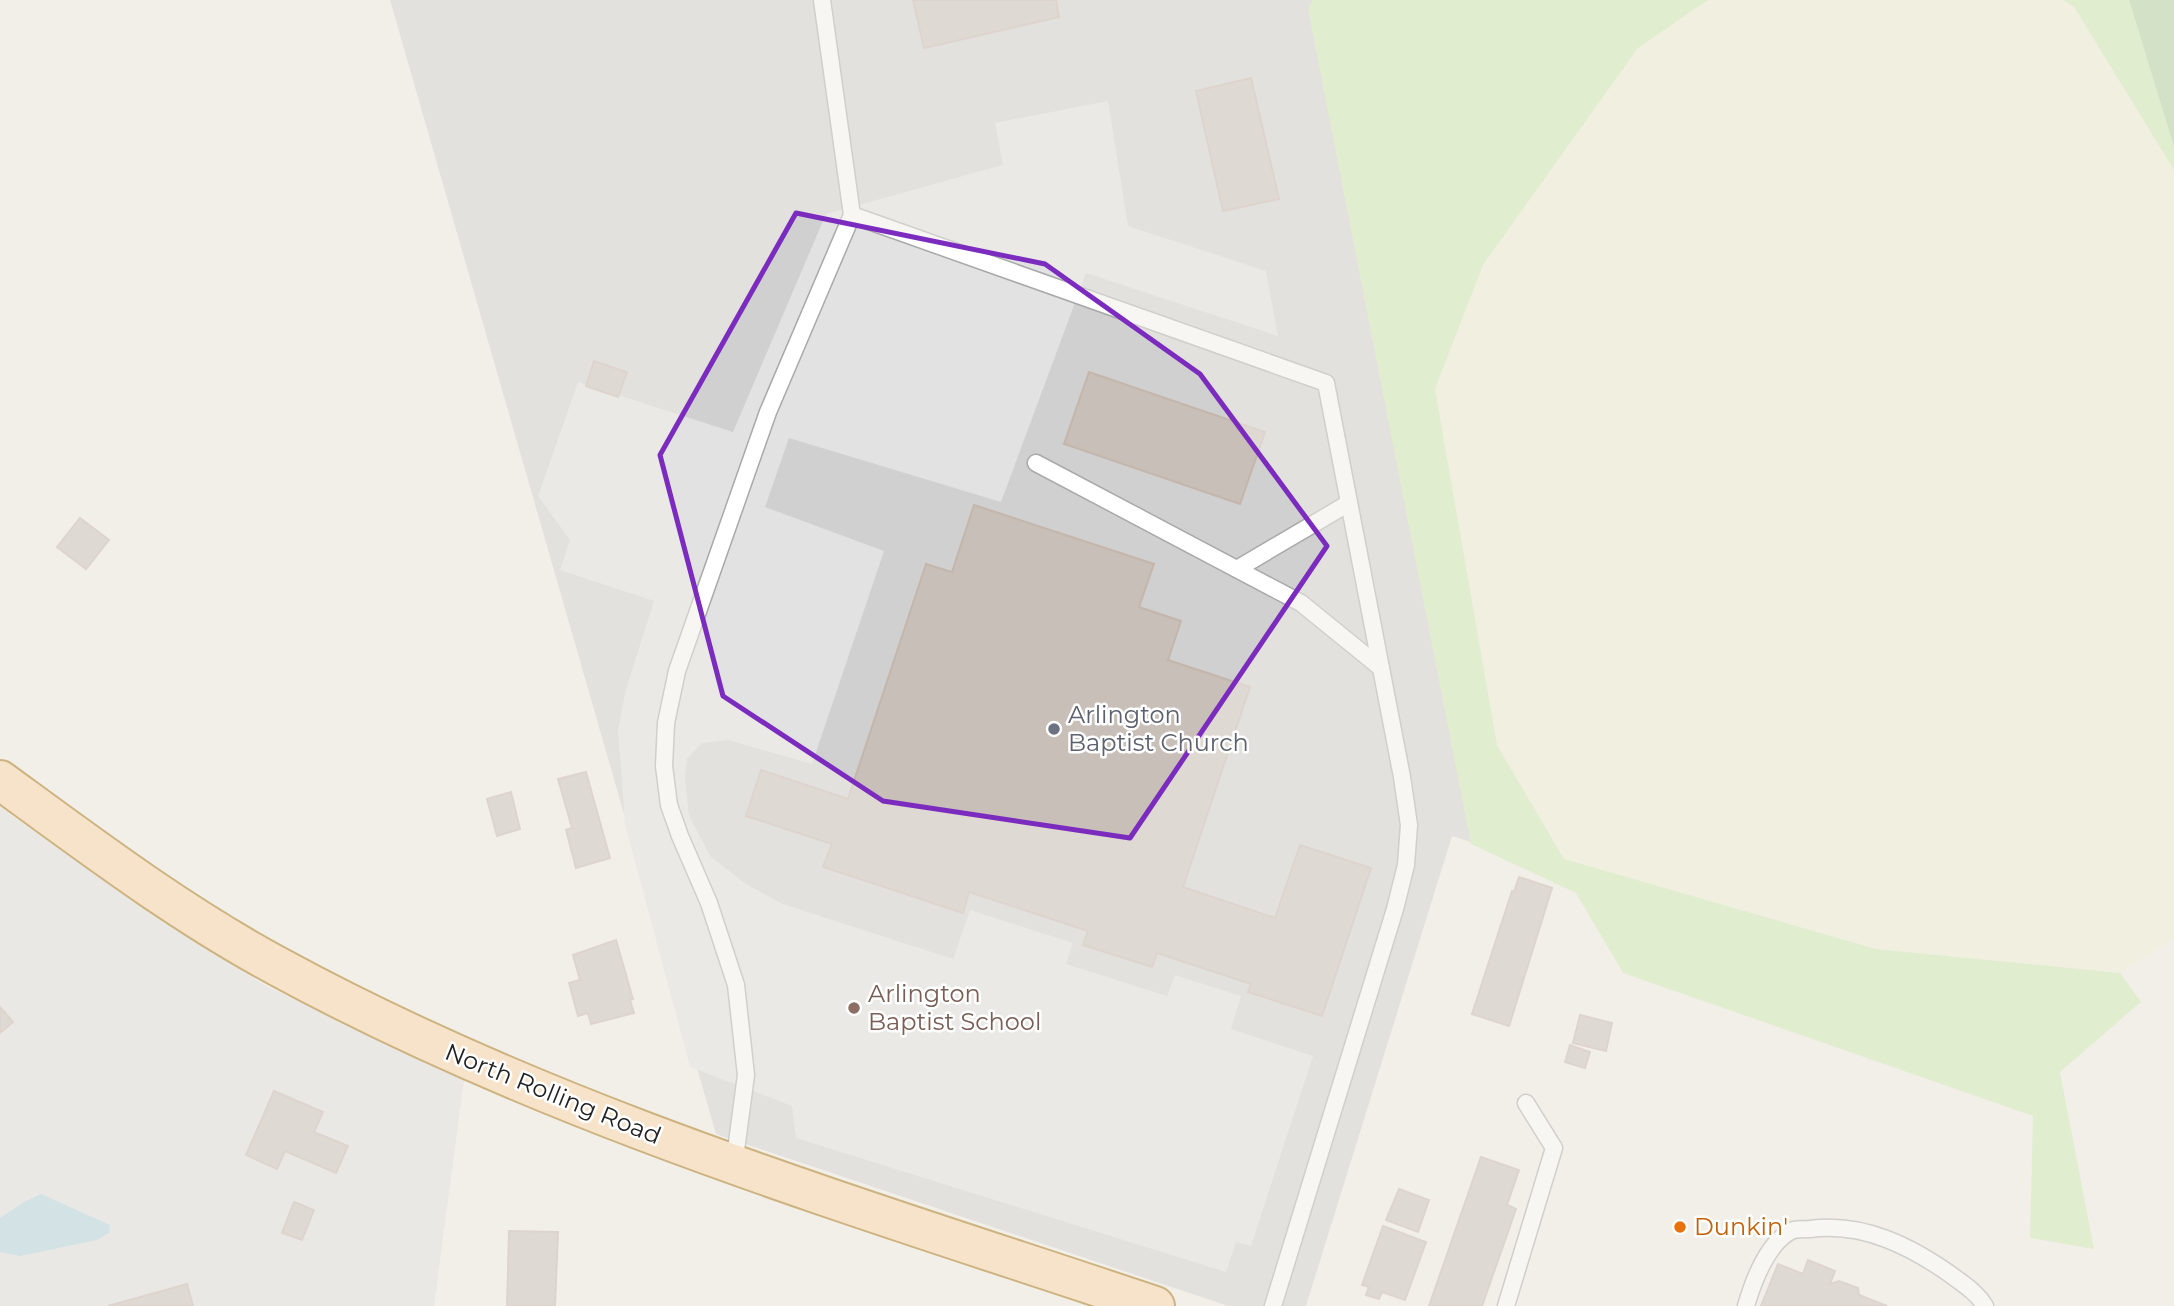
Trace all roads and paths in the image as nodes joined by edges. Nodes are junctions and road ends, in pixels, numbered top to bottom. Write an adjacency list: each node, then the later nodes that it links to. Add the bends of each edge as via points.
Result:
1 (822, 0): 2 (lane)
2 (852, 215): 4 (lane, via 1326,383); 9 (lane, via 768,412 677,671 666,723 664,766 669,805 736,985 746,1075)
3 (1036, 463): 5 (lane)
4 (1349, 503): 5 (lane); 6 (lane)
5 (1237, 569): 6 (lane, via 1301,603)
6 (1381, 668): 11 (lane, via 1409,825 1406,865)
7 (0, 780): 9 (main road, North Rolling Road, via 170,901 275,965 543,1093)
8 (1526, 1103): 12 (lane, via 1554,1149)
9 (734, 1165): 10 (main road, North Rolling Road)
10 (1155, 1306)
11 (1273, 1306)
12 (1506, 1306)
13 (1746, 1306): 14 (lane, via 1771,1248 1793,1230 1833,1226 1898,1242 1951,1275)
14 (1985, 1306)

